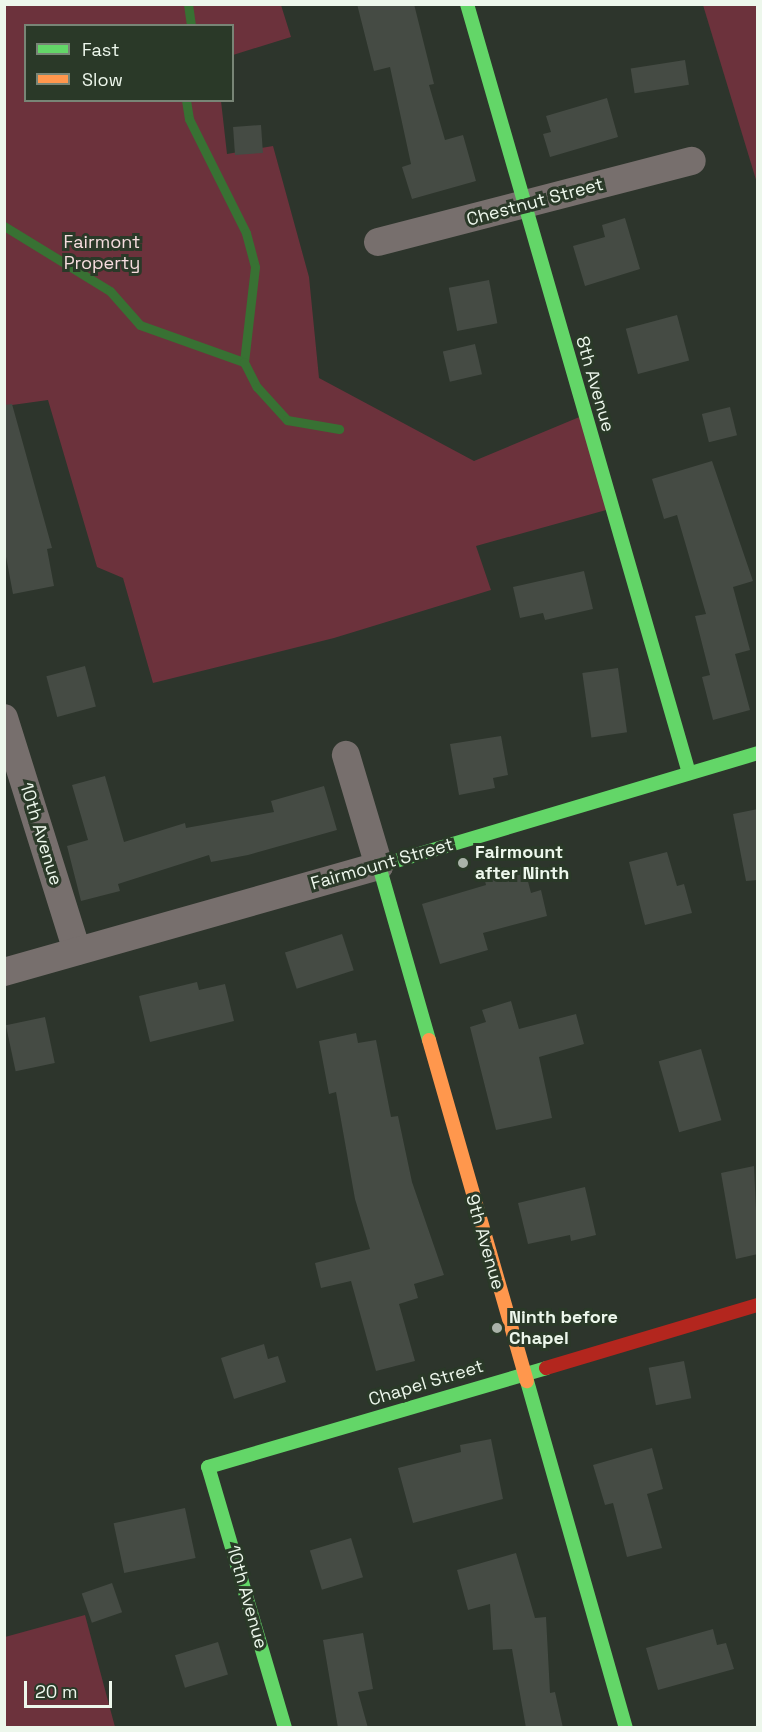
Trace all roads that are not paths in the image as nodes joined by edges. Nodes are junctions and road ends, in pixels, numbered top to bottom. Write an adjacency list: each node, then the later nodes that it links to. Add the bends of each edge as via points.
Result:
1 (467, 4): 3 (street, 8th Avenue)
2 (692, 161): 3 (street, Chestnut Street)
3 (525, 206): 4 (street, Chestnut Street); 8 (street, 8th Avenue)
4 (378, 242)
5 (4, 718): 10 (street, 10th Avenue)
6 (758, 753): 8 (street, Fairmount Street)
7 (346, 755): 9 (street, 9th Avenue)
8 (689, 773): 9 (street, Fairmount Street)
9 (379, 866): 10 (street, Fairmount Street); 13 (street, 9th Avenue)
10 (77, 951): 11 (street, Fairmount Street)
11 (4, 972)
12 (758, 1305): 13 (street, Chapel Street)
13 (522, 1372): 14 (street, Chapel Street); 16 (street, 9th Avenue)
14 (208, 1467): 15 (street, 10th Avenue)
15 (285, 1728)
16 (626, 1728)

